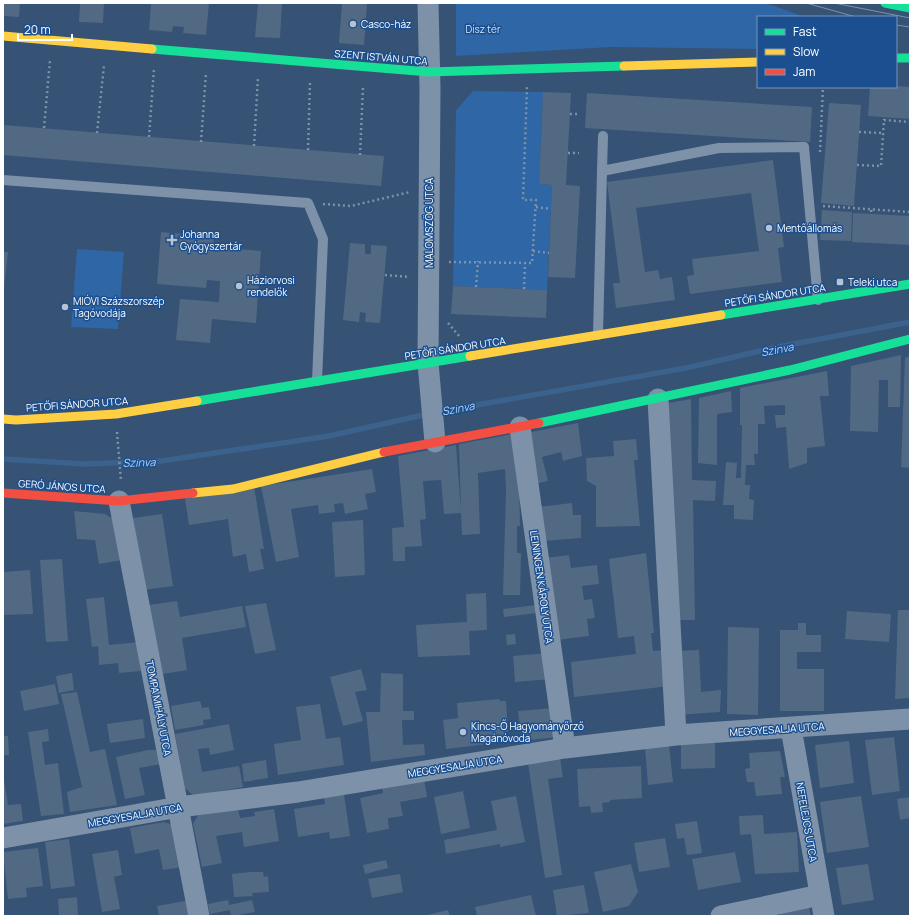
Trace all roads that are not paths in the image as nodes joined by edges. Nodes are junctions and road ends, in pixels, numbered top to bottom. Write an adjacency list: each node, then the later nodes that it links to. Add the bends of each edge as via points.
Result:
1 (428, 3): 8 (street, MALOMSZÖG UTCA)
2 (885, 3): 3 (street)
3 (910, 8)
4 (3, 36): 8 (street, SZENT ISTVÁN UTCA)
5 (897, 58): 6 (street)
6 (910, 58)
7 (757, 62): 8 (street, SZENT ISTVÁN UTCA)
8 (430, 72): 16 (street, MALOMSZÖG UTCA)
9 (603, 136): 10 (lane)
10 (602, 171): 13 (lane, via 719,148 804,147); 14 (lane)
11 (3, 180): 17 (lane, via 308,203 323,239)
12 (910, 284): 13 (street, PETŐFI SÁNDOR UTCA)
13 (818, 300): 14 (street, PETŐFI SÁNDOR UTCA)
14 (598, 335): 16 (street, PETŐFI SÁNDOR UTCA)
15 (910, 339): 18 (street, via 790,370)
16 (428, 363): 17 (street, PETŐFI SÁNDOR UTCA); 21 (street, MALOMSZÖG UTCA)
17 (317, 381): 19 (street, PETŐFI SÁNDOR UTCA, via 116,414)
18 (658, 398): 20 (street); 26 (street)
19 (3, 419)
20 (520, 427): 21 (street); 27 (street, LEININGEN KÁROLY UTCA)
21 (435, 442): 22 (street, via 391,450 233,490)
22 (120, 492): 23 (street, GERÓ JÁNOS UTCA); 28 (street, TOMPA MIHÁLY UTCA)
23 (3, 493)
24 (910, 719): 25 (street, MEGGYESALJA UTCA)
25 (791, 728): 26 (street, MEGGYESALJA UTCA); 30 (street, NEFELEJCS UTCA)
26 (676, 736): 27 (street, MEGGYESALJA UTCA)
27 (565, 748): 28 (street, MEGGYESALJA UTCA, via 298,792)
28 (179, 807): 29 (street, MEGGYESALJA UTCA); 31 (street, TOMPA MIHÁLY UTCA)
29 (3, 838)
30 (820, 895): 32 (street); 33 (street, NEFELEJCS UTCA)
31 (199, 916)
32 (721, 916)
33 (824, 916)

